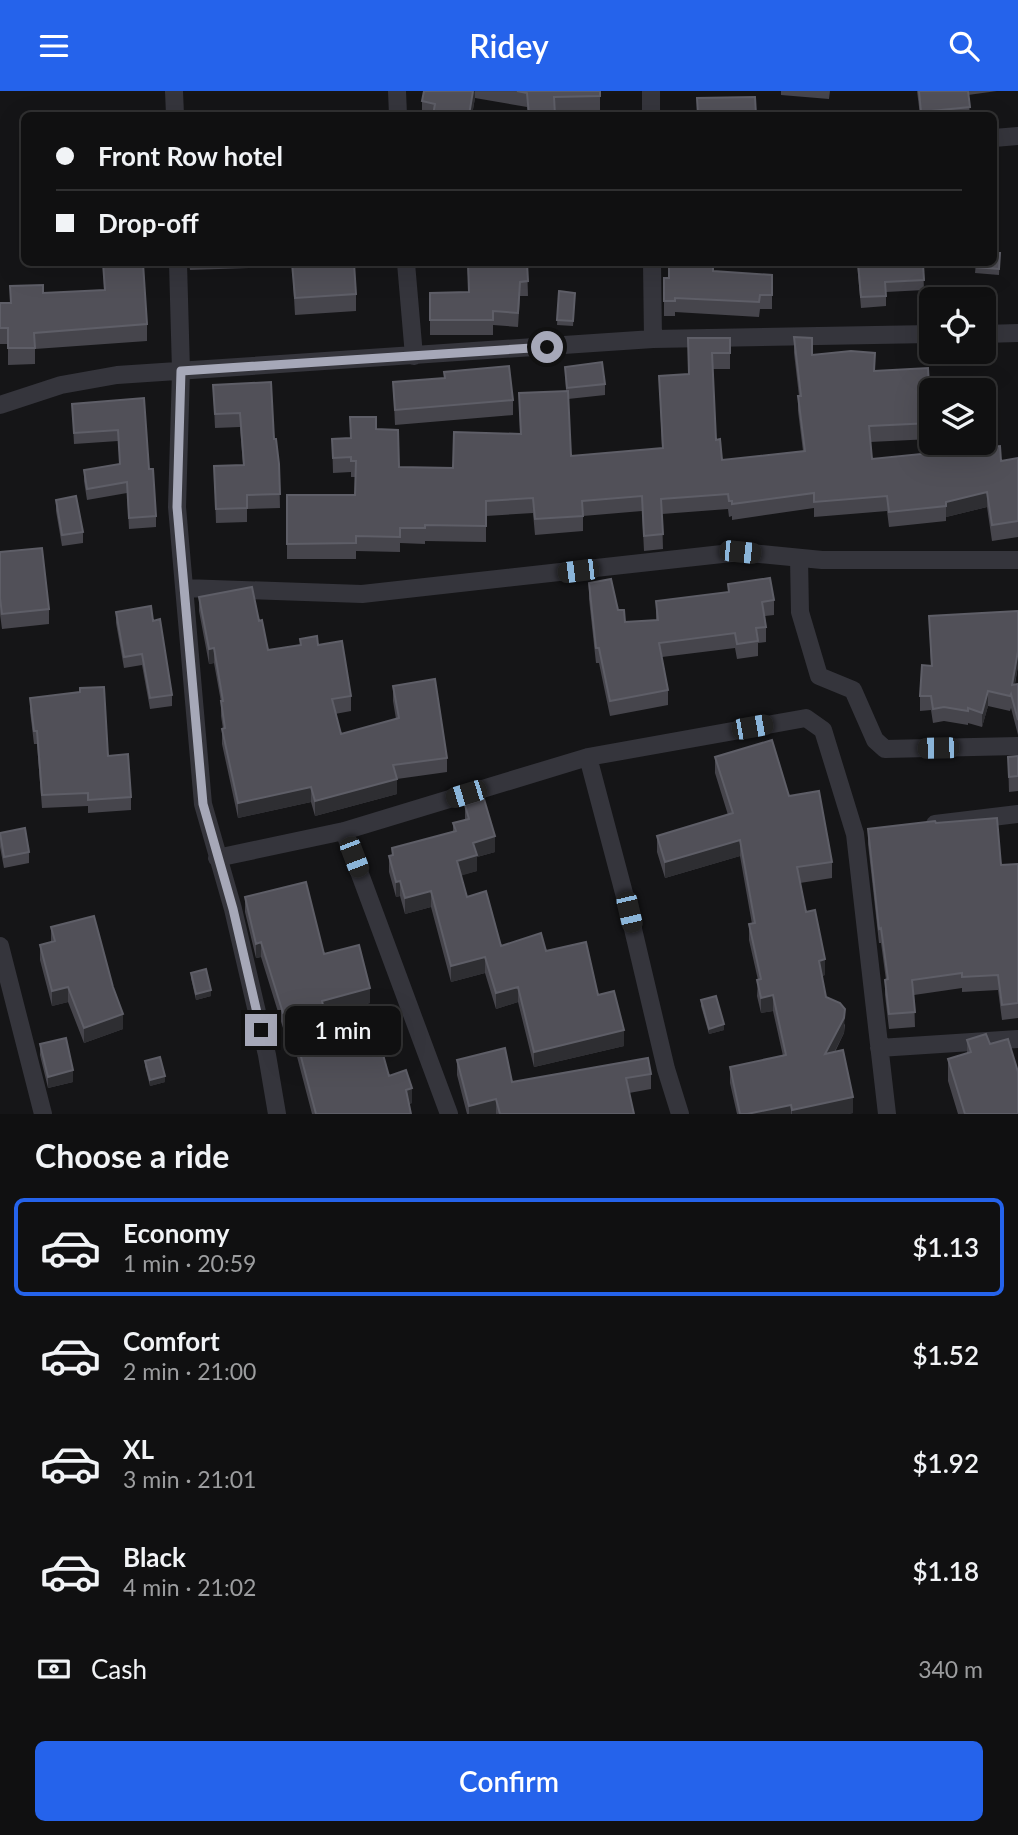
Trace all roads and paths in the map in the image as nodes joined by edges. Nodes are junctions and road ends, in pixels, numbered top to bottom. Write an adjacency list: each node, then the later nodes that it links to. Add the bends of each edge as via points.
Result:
1 (174, 91): 4 (street)
2 (397, 91): 5 (street)
3 (651, 91): 6 (street)
4 (175, 112)
5 (398, 112)
6 (651, 112)
7 (1018, 136): 8 (street)
8 (997, 138)
9 (178, 266): 17 (street)
10 (406, 266): 16 (street)
11 (652, 266): 15 (street)
12 (1018, 333): 14 (street)
13 (919, 334): 15 (street)
14 (996, 334)
15 (653, 339): 16 (street)
16 (414, 356): 17 (street)
17 (181, 371): 18 (street, via 61,385); 21 (street, via 177,507)
18 (0, 404)
19 (799, 558): 20 (street); 21 (street, via 740,552 362,594); 22 (street, via 800,612 819,676 853,690 874,740 885,749)
20 (1018, 560)
21 (184, 587): 27 (street, via 203,804)
22 (1018, 746)
23 (588, 757): 26 (street); 30 (street, via 806,718 823,730 862,833); 34 (street)
24 (1018, 814): 25 (street)
25 (920, 826)
26 (344, 831): 27 (street); 33 (street)
27 (217, 858): 32 (street, via 267,1055)
28 (0, 946): 31 (street)
29 (1018, 1039): 30 (street)
30 (879, 1048): 35 (street)
31 (43, 1114)
32 (277, 1114)
33 (449, 1114)
34 (680, 1114)
35 (887, 1114)

